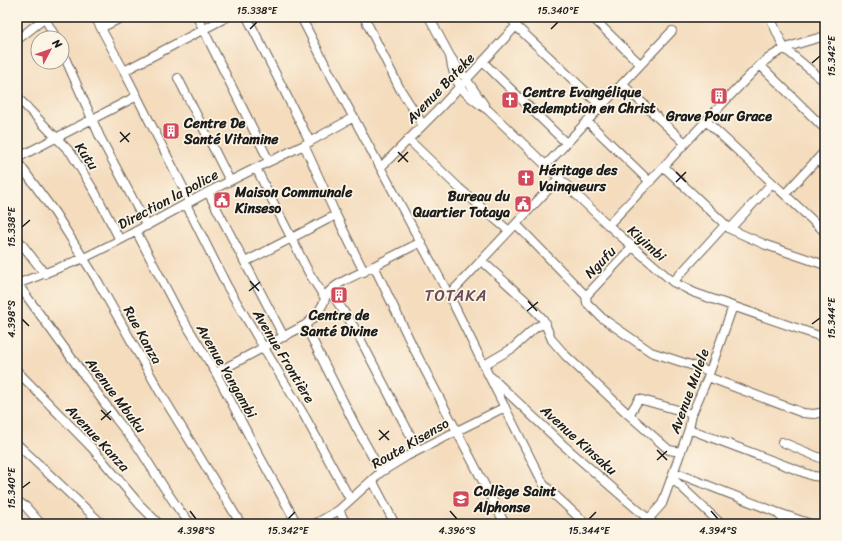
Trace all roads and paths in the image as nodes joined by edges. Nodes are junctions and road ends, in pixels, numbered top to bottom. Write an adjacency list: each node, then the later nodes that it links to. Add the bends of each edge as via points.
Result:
1 (95, 17): 14 (street, Avenue Frontière)
2 (123, 17): 14 (street)
3 (197, 17): 16 (street)
4 (227, 17): 16 (street)
5 (247, 17): 46 (street)
6 (301, 17): 36 (street)
7 (364, 17): 40 (street, via 400,89)
8 (429, 17): 21 (street)
9 (511, 17): 13 (street)
10 (592, 17): 23 (street)
11 (770, 17): 20 (street)
12 (45, 18): 15 (street); 19 (street)
13 (516, 26): 22 (street, Avenue Bateke); 34 (street)
14 (101, 28): 26 (street, Avenue Frontière)
15 (52, 30)
16 (203, 30): 26 (street); 50 (street)
17 (672, 31): 23 (street)
18 (825, 36): 20 (street)
19 (17, 40)
20 (784, 48): 24 (street); 29 (street)
21 (450, 56): 28 (street); 31 (street, via 454,77)
22 (483, 62): 28 (street, Avenue Bateke); 44 (street)
23 (640, 64): 30 (street)
24 (760, 65): 39 (street); 41 (street)
25 (70, 68): 37 (street)
26 (124, 71): 32 (street, Avenue Frontière)
27 (178, 78): 57 (street)
28 (466, 79): 31 (street, Avenue Bateke); 35 (street)
29 (825, 82)
30 (622, 84): 34 (street); 45 (street)
31 (459, 86): 35 (street); 40 (street, Avenue Bateke)
32 (137, 96): 37 (street); 62 (street, Avenue Frontière)
33 (17, 97): 42 (street, Kutu)
34 (602, 107): 38 (street)
35 (488, 110): 51 (street, Kiyimbi)
36 (354, 117): 46 (street, Direction la police); 52 (street)
37 (93, 118): 42 (street); 66 (street)
38 (587, 121): 44 (street); 58 (street)
39 (706, 121): 45 (street); 59 (street)
40 (423, 125): 43 (street, Avenue Bateke)
41 (825, 129)
42 (56, 137): 48 (street); 73 (street, Kutu, via 71,153)
43 (408, 139): 52 (street, Avenue Bateke); 69 (street)
44 (566, 143): 51 (street)
45 (685, 143): 53 (street)
46 (307, 144): 50 (street, Direction la police); 63 (street)
47 (825, 151): 49 (street)
48 (17, 159): 76 (street, Rue Kanza)
49 (817, 160): 54 (street); 61 (street)
50 (269, 161): 55 (street, Direction la police)
51 (546, 165): 56 (street, Kiyimbi)
52 (380, 167): 74 (street)
53 (664, 167): 58 (street); 67 (street)
54 (825, 167)
55 (256, 168): 57 (street, Direction la police); 71 (street)
56 (559, 178): 64 (street); 65 (street, Kiyimbi)
57 (230, 181): 60 (street, Direction la police)
58 (650, 182): 65 (street)
59 (772, 183): 61 (street); 67 (street)
60 (208, 192): 62 (street, Direction la police); 78 (street)
61 (785, 194): 70 (street)
62 (188, 203): 66 (street, Direction la police); 94 (street, Avenue Frontière, via 227,286)
63 (336, 215): 71 (street); 81 (street)
64 (516, 224): 69 (street); 87 (street)
65 (608, 225): 75 (street, Kiyimbi)
66 (147, 226): 68 (street, Direction la police)
67 (727, 227): 79 (street, via 766,245); 83 (street)
68 (136, 231): 73 (street, Direction la police); 97 (street, Avenue Yangambi, via 178,313)
69 (509, 231): 77 (street)
70 (825, 232)
71 (291, 237): 78 (street); 88 (street)
72 (17, 238): 82 (street)
73 (120, 240): 76 (street, Direction la police)
74 (420, 242): 80 (street); 86 (street)
75 (632, 247): 83 (street, Kiyimbi); 87 (street, Ngufu)
76 (84, 258): 82 (street, Direction la police); 124 (street, Rue Kanza, via 160,392)
77 (482, 261): 86 (street); 90 (street)
78 (245, 262): 92 (street)
79 (825, 265)
80 (374, 266): 81 (street); 105 (street)
81 (364, 272): 85 (street)
82 (44, 274): 84 (street, Direction la police)
83 (673, 282): 89 (street, Kiyimbi)
84 (17, 283): 123 (street, Avenue Mbuku, via 139,448)
85 (330, 291): 88 (street); 108 (street, via 354,327)
86 (449, 294): 95 (street)
87 (586, 296): 99 (street, via 587,303 602,318 645,349)
88 (324, 298): 91 (street, via 314,317)
89 (733, 306): 93 (street, Kiyimbi); 99 (street, Avenue Mulele)
90 (546, 323): 95 (street, via 536,327 513,348); 103 (street, via 548,334 566,356)
91 (305, 325): 92 (street); 111 (street)
92 (284, 337): 94 (street)
93 (825, 338)
94 (264, 348): 97 (street); 115 (street, Avenue Frontière)
95 (484, 365): 98 (street)
96 (17, 371): 122 (street, Avenue Kanza, via 92,448)
97 (216, 373): 125 (street, Avenue Yangambi)
98 (488, 374): 100 (street); 119 (street, Avenue Kinsaku)
99 (708, 374): 101 (street, via 803,413 814,414); 102 (street, Avenue Mulele)
100 (505, 407): 105 (street, Route Kisenso); 130 (street, via 544,485)
101 (825, 410)
102 (692, 414): 103 (street, via 639,399); 104 (street, Avenue Mulele)
103 (628, 416): 109 (street, via 669,450)
104 (688, 429): 109 (street, Avenue Mulele); 113 (street, via 813,476)
105 (457, 430): 108 (street, Route Kisenso); 129 (street)
106 (782, 442): 110 (street)
107 (17, 444): 121 (street)
108 (418, 450): 111 (street, Route Kisenso)
109 (680, 452): 112 (street, Avenue Mulele)
110 (825, 460)
111 (381, 472): 114 (street, Route Kisenso)
112 (673, 475): 118 (street); 119 (street, Avenue Mulele, via 662,504); 131 (street)
113 (825, 476)
114 (372, 480): 115 (street, Route Kisenso); 128 (street)
115 (350, 500): 117 (street, Route Kisenso)
116 (17, 501): 120 (street)
117 (339, 510): 126 (street, Route Kisenso); 127 (street)
118 (776, 512): 132 (street); 133 (street)
119 (648, 522)
120 (42, 524)
121 (102, 524)
122 (159, 524)
123 (191, 524)
124 (242, 524)
125 (297, 524)
126 (314, 524)
127 (346, 524)
128 (395, 524)
129 (504, 524)
130 (586, 524)
131 (721, 524)
132 (789, 524)
133 (811, 524)

